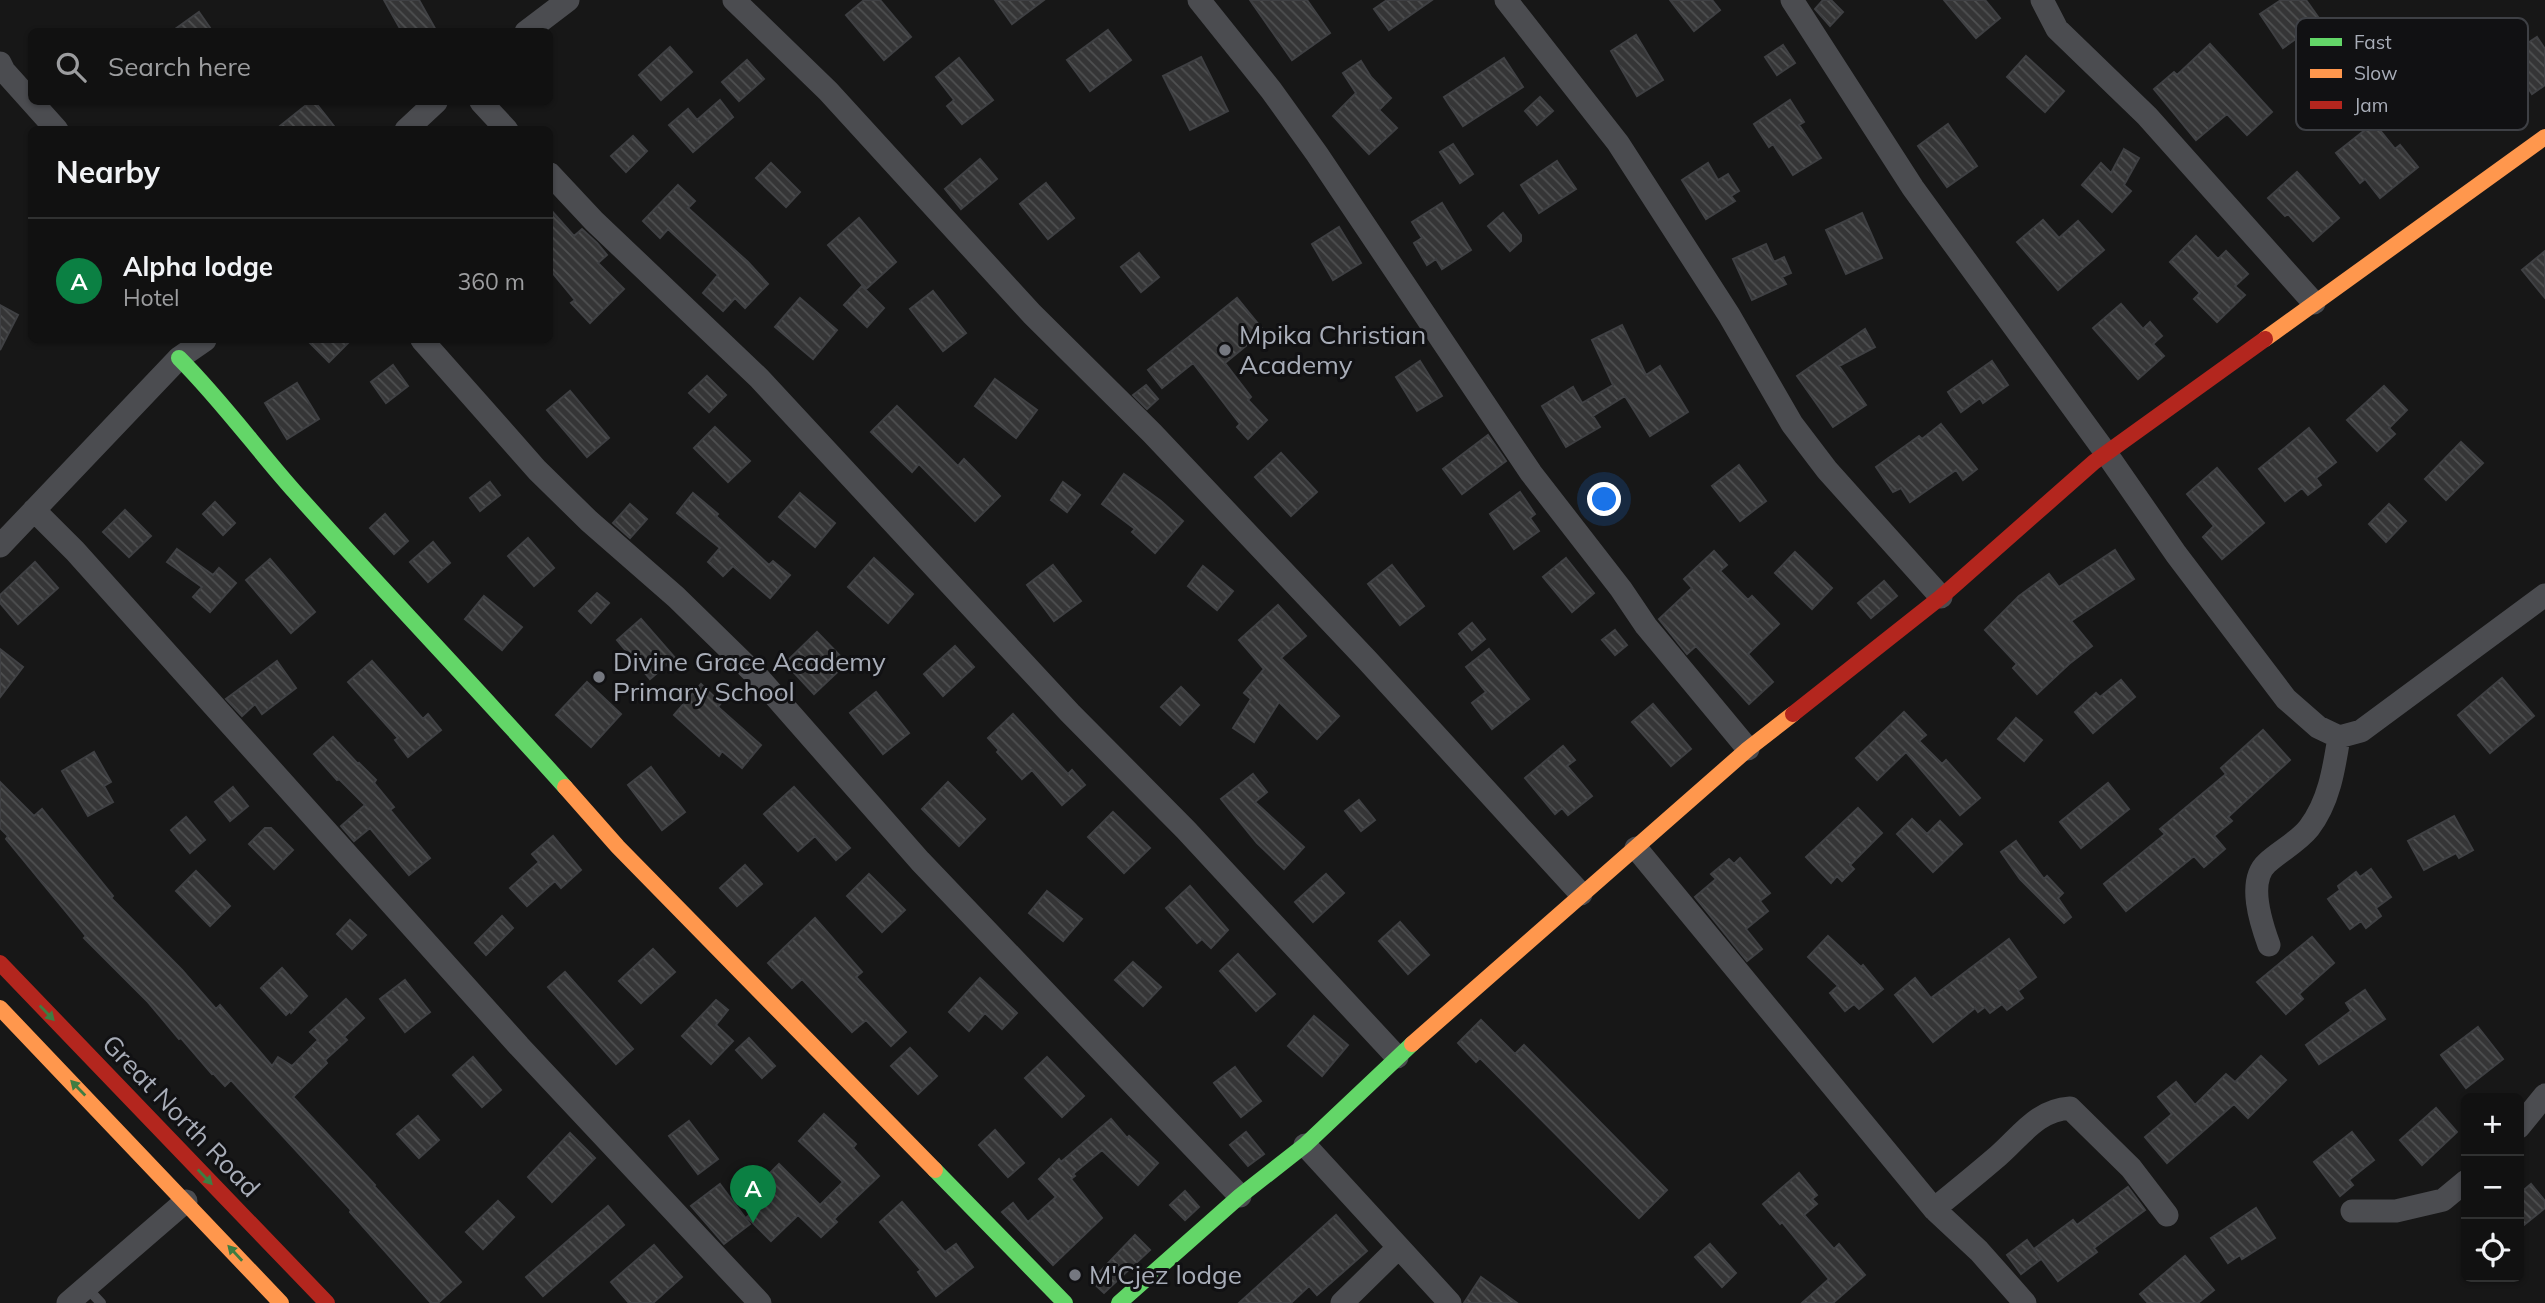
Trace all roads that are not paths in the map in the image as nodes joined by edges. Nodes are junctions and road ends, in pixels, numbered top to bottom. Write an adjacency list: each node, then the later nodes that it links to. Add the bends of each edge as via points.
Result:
1 (568, 0): 7 (street)
2 (734, 0): 30 (street, via 828,91 1032,314 1367,660)
3 (1199, 0): 28 (street, via 1317,154 1531,473 1646,626)
4 (1506, 0): 26 (street, via 1618,143 1729,315 1792,424)
5 (1792, 0): 22 (street, via 1913,188)
6 (2042, 0): 18 (street, via 2057,29 2147,116)
7 (531, 28)
8 (0, 63): 9 (street)
9 (28, 98)
10 (35, 105): 13 (street)
11 (433, 105): 14 (street)
12 (484, 105): 15 (street)
13 (53, 126)
14 (410, 126)
15 (504, 126)
16 (2545, 137): 18 (main road)
17 (553, 177): 34 (street, via 759,378)
18 (2314, 303): 22 (main road)
19 (201, 343): 21 (street)
20 (425, 343): 39 (street, via 537,470 759,678 920,862)
21 (179, 358): 23 (street); 50 (main road, via 618,847)
22 (2106, 453): 26 (main road); 27 (street, via 2286,699 2318,727)
23 (34, 510): 24 (street); 49 (street, via 519,1046)
24 (0, 546)
25 (2545, 595): 27 (street, via 2361,731)
26 (1941, 597): 28 (main road)
27 (2339, 737): 31 (street, via 2333,778 2320,809 2307,830 2264,865 2257,879)
28 (1748, 749): 29 (main road)
29 (1636, 848): 30 (main road); 41 (street)
30 (1581, 894): 34 (main road)
31 (2269, 945)
32 (0, 963): 48 (main road, Great North Road, one-way to 48)
33 (0, 1008): 40 (main road, one-way to 33)
34 (1397, 1057): 37 (main road)
35 (2542, 1108): 36 (street)
36 (2524, 1123)
37 (1305, 1145): 39 (main road); 44 (street)
38 (2461, 1185): 42 (street, via 2443,1200 2396,1211)
39 (1240, 1196): 51 (main road)
40 (186, 1201): 45 (street); 47 (main road, one-way to 40)
41 (1934, 1209): 43 (street, via 2040,1117 2070,1108 2131,1168); 54 (street)
42 (2352, 1211)
43 (2167, 1214)
44 (1398, 1248): 52 (street); 53 (street)
45 (93, 1295): 46 (street)
46 (68, 1303)
47 (280, 1303)
48 (327, 1303)
49 (760, 1303)
50 (1065, 1303)
51 (1119, 1303)
52 (1342, 1303)
53 (1450, 1303)
54 (2025, 1303)

